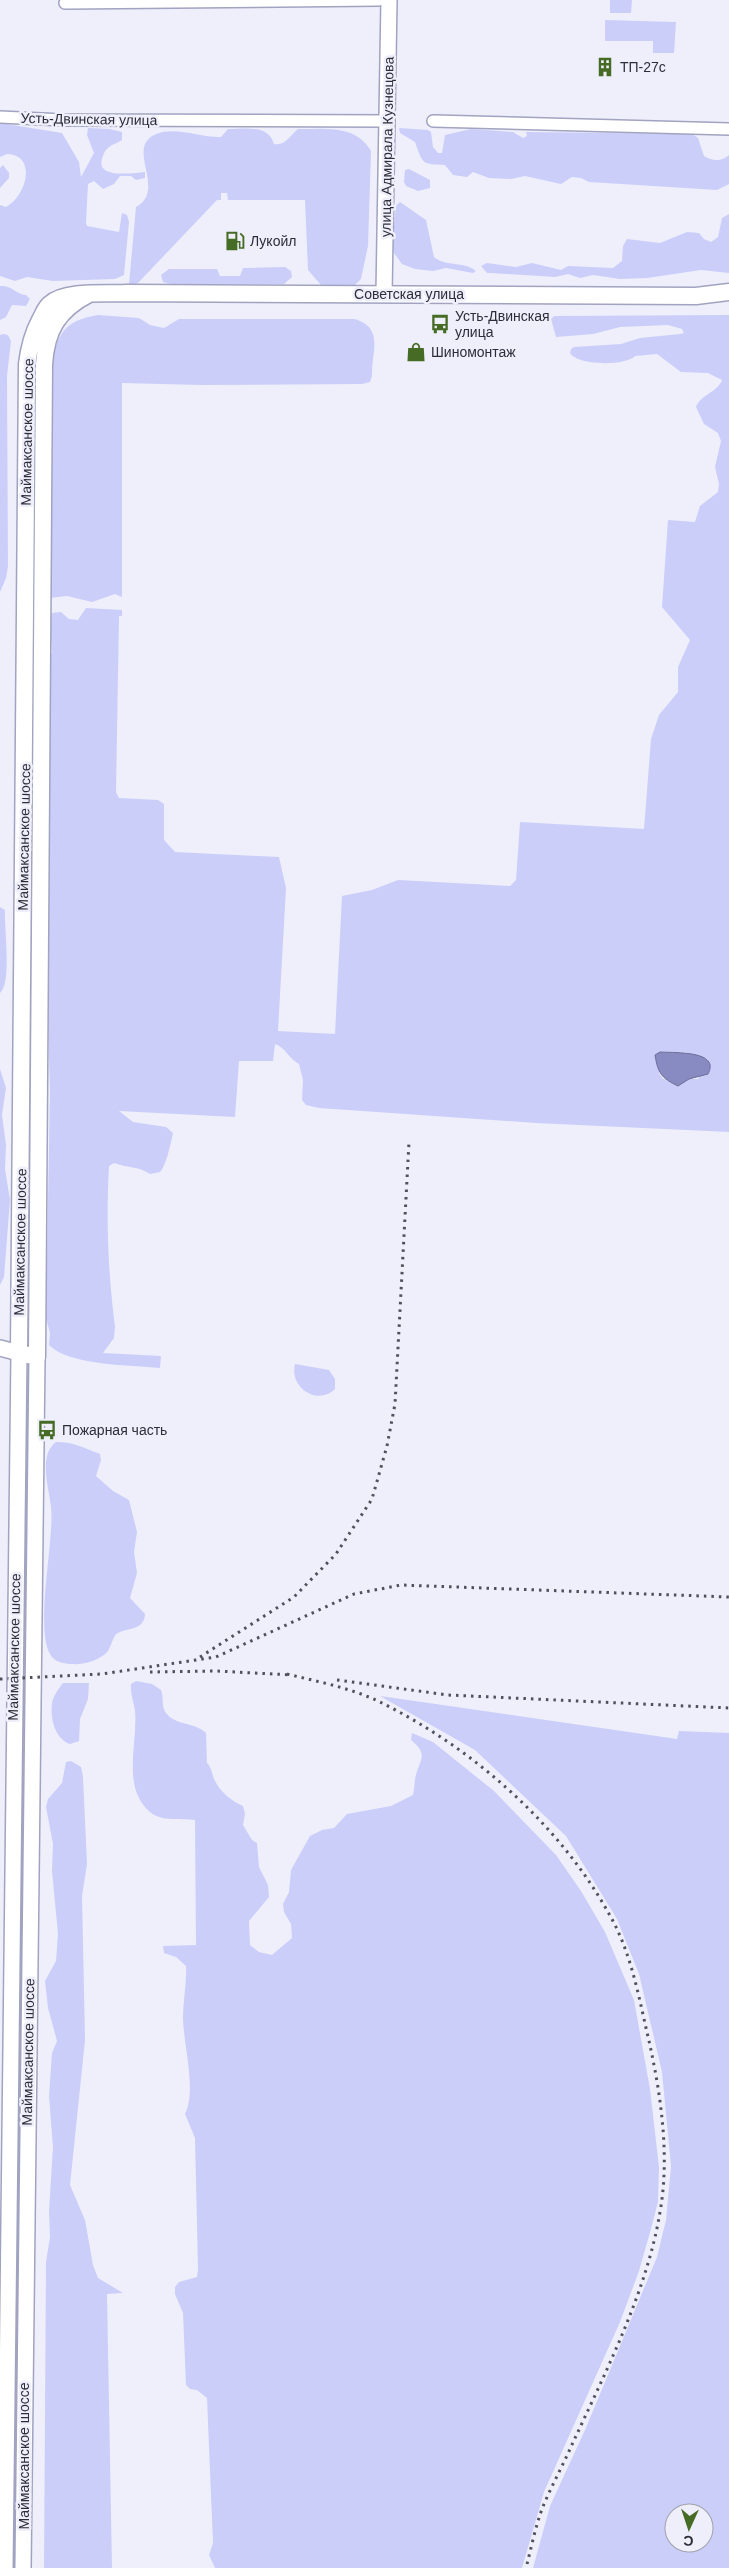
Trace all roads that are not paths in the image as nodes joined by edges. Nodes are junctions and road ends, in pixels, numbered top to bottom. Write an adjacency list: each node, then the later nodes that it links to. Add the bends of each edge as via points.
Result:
1 (379, 0): 3 (street)
2 (388, 0): 5 (main road, улица Адмирала Кузнецова)
3 (65, 2)
4 (0, 117): 5 (street, Усть-Двинская улица)
5 (388, 121): 10 (main road, улица Адмирала Кузнецова)
6 (433, 121): 7 (street)
7 (729, 129)
8 (729, 292): 10 (main road, Советская улица, via 696,296)
9 (89, 294): 10 (main road, Советская улица); 12 (main road, Маймаксанское шоссе, via 60,298 49,305 32,336 27,364); 13 (main road, Маймаксанское шоссе, via 67,306 59,317 46,341 44,365)
10 (384, 294)
11 (0, 1348): 12 (main road)
12 (19, 1353): 13 (main road); 14 (main road, Маймаксанское шоссе)
13 (37, 1357): 15 (main road, Маймаксанское шоссе)
14 (5, 2568)
15 (23, 2568)

